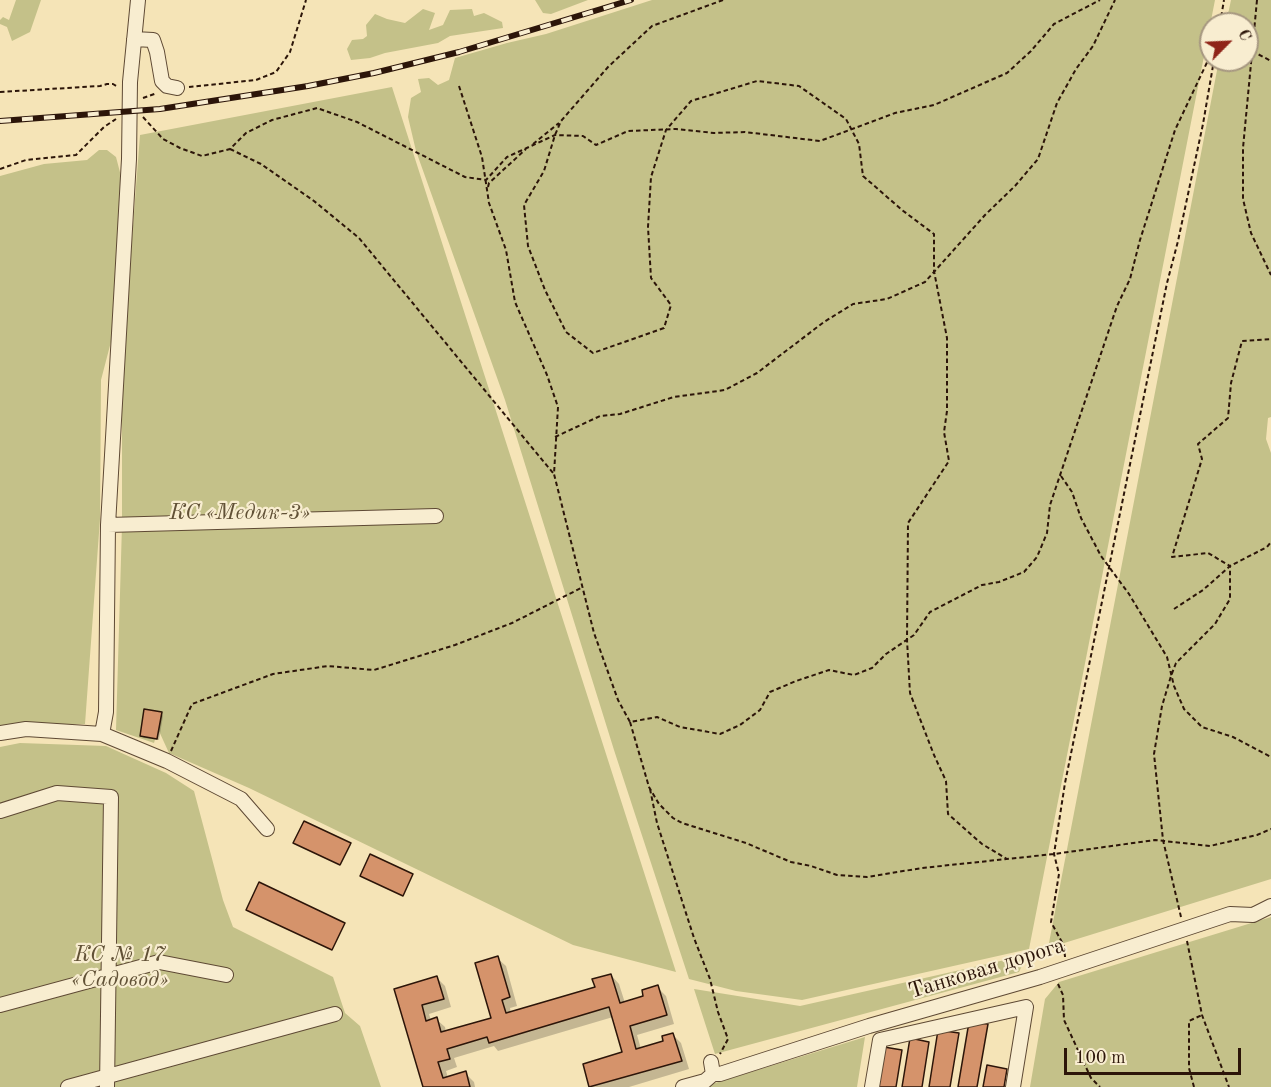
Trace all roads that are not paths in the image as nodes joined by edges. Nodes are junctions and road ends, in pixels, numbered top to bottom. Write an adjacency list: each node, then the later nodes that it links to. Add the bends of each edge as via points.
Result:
1 (138, 0): 2 (street)
2 (134, 39): 3 (street, via 153,40 162,81); 5 (street)
3 (177, 88)
4 (436, 516): 5 (street)
5 (108, 525): 7 (street, via 106,712)
6 (0, 733): 7 (street, via 26,729)
7 (102, 734): 9 (street, via 241,799)
8 (0, 811): 11 (street, via 57,793 111,797)
9 (267, 829)
10 (1271, 906): 15 (street, Танковая дорога, via 1253,915 1230,914 873,1029)
11 (108, 975): 12 (street, via 159,962); 13 (street); 16 (street)
12 (226, 975)
13 (0, 1005)
14 (334, 1014): 16 (street)
15 (712, 1075): 18 (street, Танковая дорога)
16 (107, 1082): 17 (street)
17 (68, 1087)
18 (684, 1087)
19 (872, 1087): 20 (street, via 880,1040 1026,1007)
20 (1013, 1087)

